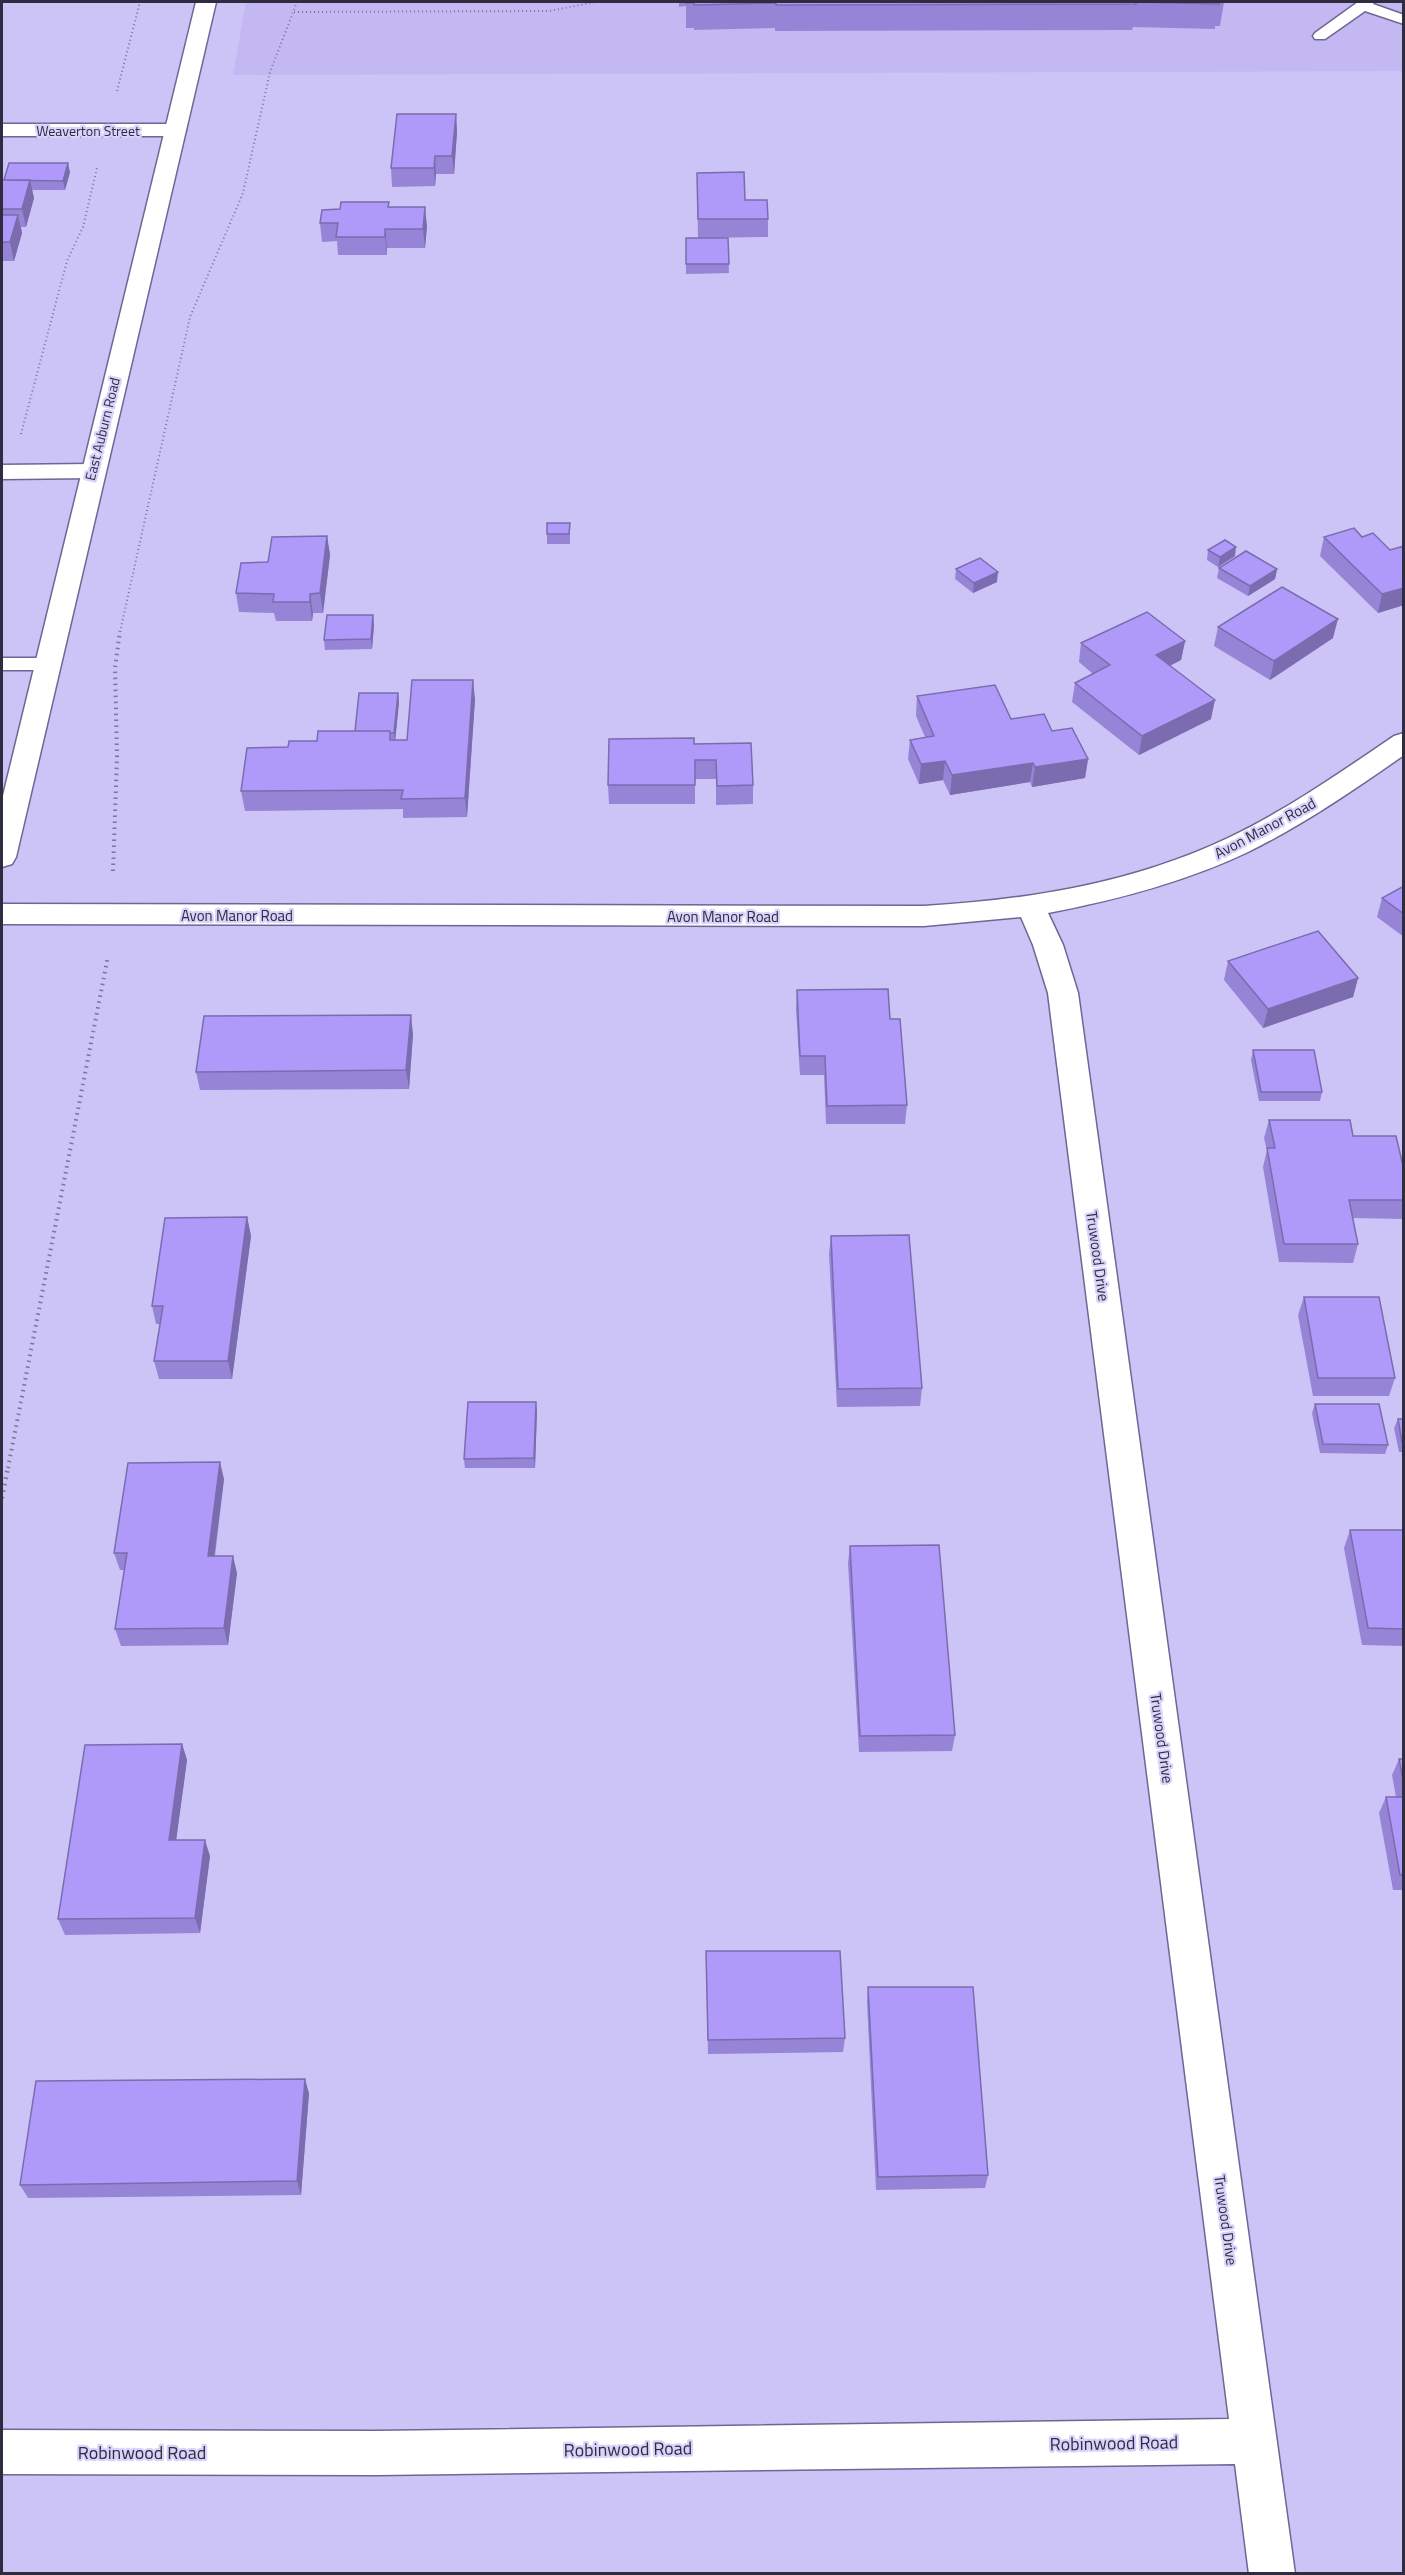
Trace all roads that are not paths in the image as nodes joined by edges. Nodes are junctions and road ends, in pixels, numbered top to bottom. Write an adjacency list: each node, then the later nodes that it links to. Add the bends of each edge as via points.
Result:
1 (206, 2): 6 (street, East Auburn Road)
2 (1365, 3): 3 (lane); 4 (lane)
3 (1404, 20)
4 (1320, 36)
5 (2, 130): 6 (street, Weaverton Street)
6 (175, 130): 8 (street, East Auburn Road)
7 (2, 471): 8 (street)
8 (92, 471): 10 (street, East Auburn Road)
9 (2, 664): 10 (lane)
10 (47, 664): 12 (street, East Auburn Road)
11 (1404, 742): 13 (street, Avon Manor Road, via 1323,797 1213,856 1114,890)
12 (2, 849)
13 (1031, 908): 14 (street, Avon Manor Road, via 924,916); 15 (street, Truwood Drive, via 1063,993)
14 (2, 914)
15 (1255, 2441): 16 (street, Robinwood Road, via 378,2453); 17 (street, Truwood Drive)
16 (2, 2451)
17 (1272, 2574)

